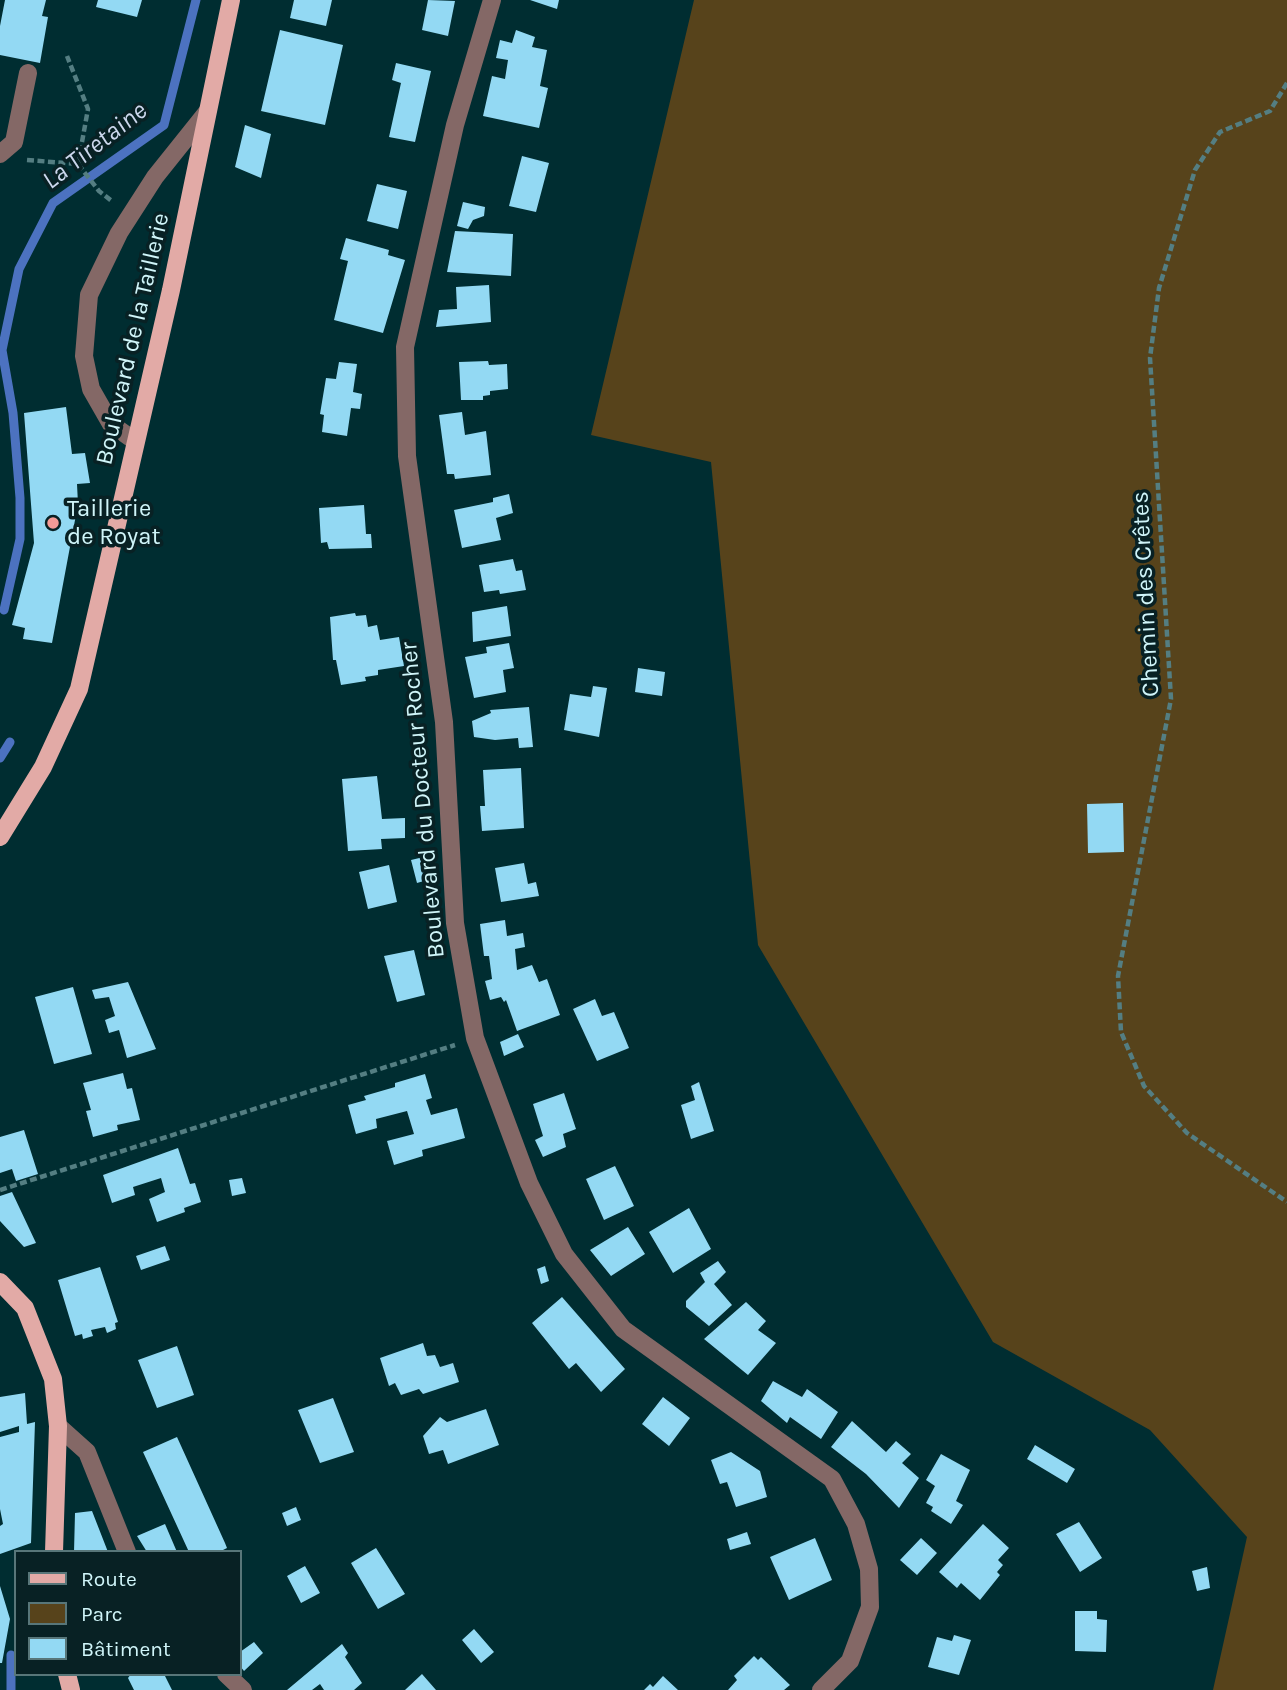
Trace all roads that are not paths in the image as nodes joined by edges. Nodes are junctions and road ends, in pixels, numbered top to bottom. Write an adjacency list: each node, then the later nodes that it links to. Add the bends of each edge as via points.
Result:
1 (231, 0): 4 (main road, Boulevard de la Taillerie)
2 (492, 0): 14 (street, Boulevard du Docteur Rocher, via 455,125 405,347 407,456 444,722 454,923 475,1038 529,1183 564,1254 622,1329 832,1479 856,1524 869,1569 870,1606 850,1661)
3 (28, 73): 5 (street, via 14,142)
4 (207, 112): 6 (main road, Boulevard de la Taillerie); 6 (street, via 155,177 89,295 84,356 91,389 111,424)
5 (0, 154)
6 (135, 441): 7 (main road, Boulevard de la Taillerie, via 79,689 43,766)
7 (0, 837)
8 (0, 1282): 9 (main road, via 25,1308 53,1379)
9 (58, 1426): 10 (main road); 11 (street, via 87,1452)
10 (54, 1550)
11 (126, 1550)
12 (228, 1676): 13 (street)
13 (243, 1690)
14 (821, 1690)

